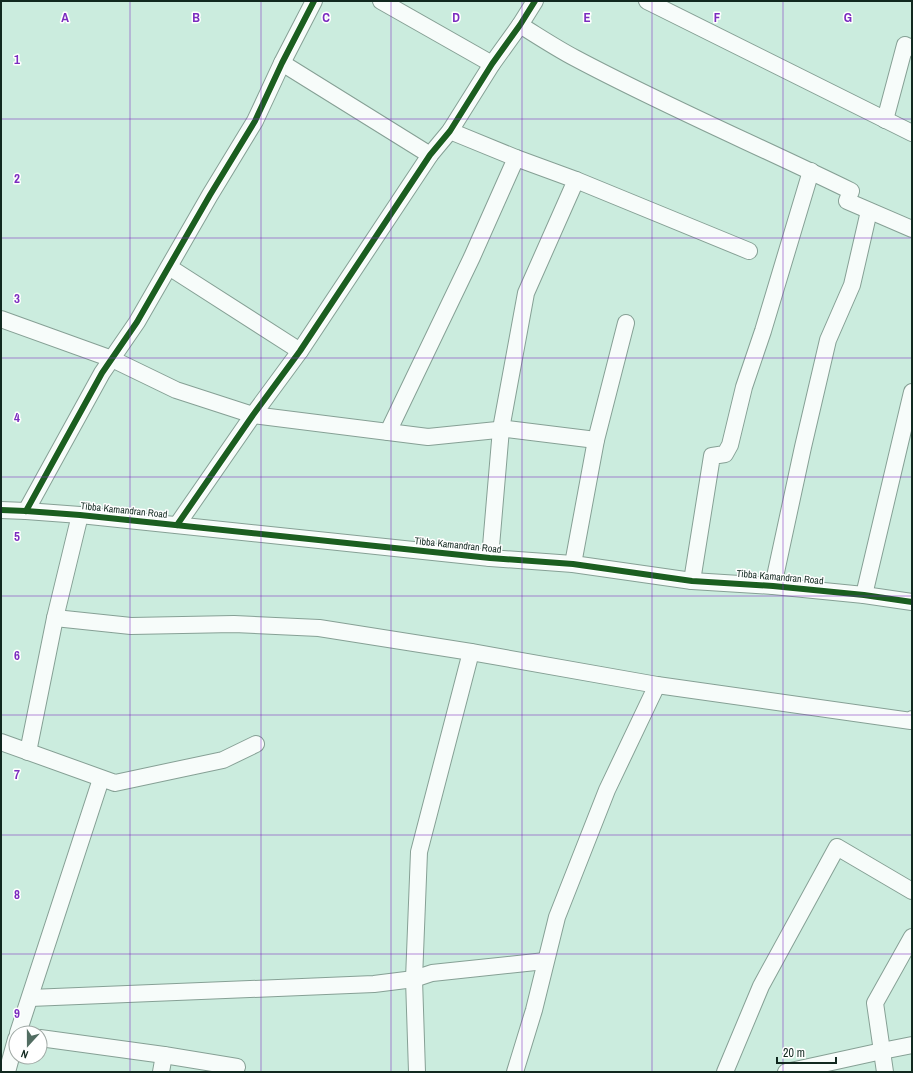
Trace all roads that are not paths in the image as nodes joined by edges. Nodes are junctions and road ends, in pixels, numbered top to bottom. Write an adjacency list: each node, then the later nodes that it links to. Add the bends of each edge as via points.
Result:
1 (314, 1): 7 (street)
2 (381, 1): 8 (street)
3 (535, 1): 5 (street)
4 (647, 1): 9 (street)
5 (520, 25): 8 (street); 14 (street, via 574,58)
6 (912, 48): 9 (street, via 905,45)
7 (282, 63): 12 (street); 19 (street, via 255,121)
8 (492, 64): 10 (street)
9 (885, 120): 11 (street)
10 (450, 131): 12 (street); 13 (street)
11 (912, 133)
12 (430, 155): 22 (street)
13 (516, 158): 15 (street); 27 (street, via 472,257)
14 (810, 171): 16 (street, via 851,191 848,201); 35 (street, via 744,387 730,445 725,454 712,456)
15 (576, 180): 18 (street); 26 (street, via 526,293)
16 (869, 211): 17 (street); 36 (street, via 852,285 828,340)
17 (912, 229)
18 (750, 251)
19 (169, 267): 22 (street); 23 (street)
20 (1, 319): 23 (street)
21 (626, 323): 28 (street)
22 (300, 352): 25 (street)
23 (112, 360): 25 (street, via 176,390); 30 (street, via 102,373)
24 (912, 392): 37 (street)
25 (253, 415): 27 (street); 32 (street)
26 (501, 429): 27 (street, via 428,438); 28 (street); 33 (street)
27 (388, 432)
28 (596, 440): 34 (street)
29 (1, 510): 30 (street, Tibba Kamandran Road)
30 (26, 511): 31 (street, Tibba Kamandran Road)
31 (80, 515): 32 (street, Tibba Kamandran Road); 39 (street)
32 (176, 525): 33 (street, Tibba Kamandran Road)
33 (490, 558): 34 (street, Tibba Kamandran Road)
34 (573, 564): 35 (street, Tibba Kamandran Road)
35 (692, 580): 36 (street, Tibba Kamandran Road)
36 (773, 586): 37 (street, Tibba Kamandran Road)
37 (864, 595): 38 (street, Tibba Kamandran Road)
38 (912, 602)
39 (55, 618): 40 (street, via 131,626 234,624 318,628); 45 (street)
40 (471, 652): 41 (street); 50 (street, via 419,852)
41 (657, 684): 42 (street); 49 (street, via 607,790 557,917)
42 (912, 720)
43 (1, 742): 45 (street)
44 (256, 744): 46 (street, via 223,760 115,783)
45 (28, 752): 46 (street)
46 (101, 779): 51 (street)
47 (912, 891): 61 (street, via 837,847 761,986)
48 (912, 937): 55 (street, via 875,1003)
49 (545, 961): 50 (street, via 432,973); 60 (street, via 534,1010)
50 (414, 979): 51 (street, via 366,984); 59 (street)
51 (30, 998): 52 (street)
52 (21, 1025)
53 (48, 1039): 56 (street)
54 (912, 1045): 55 (street)
55 (882, 1051): 62 (street); 63 (street)
56 (164, 1054): 57 (street); 58 (street)
57 (237, 1067)
58 (161, 1072)
59 (417, 1072)
60 (515, 1072)
61 (725, 1072)
62 (786, 1072)
63 (886, 1072)

